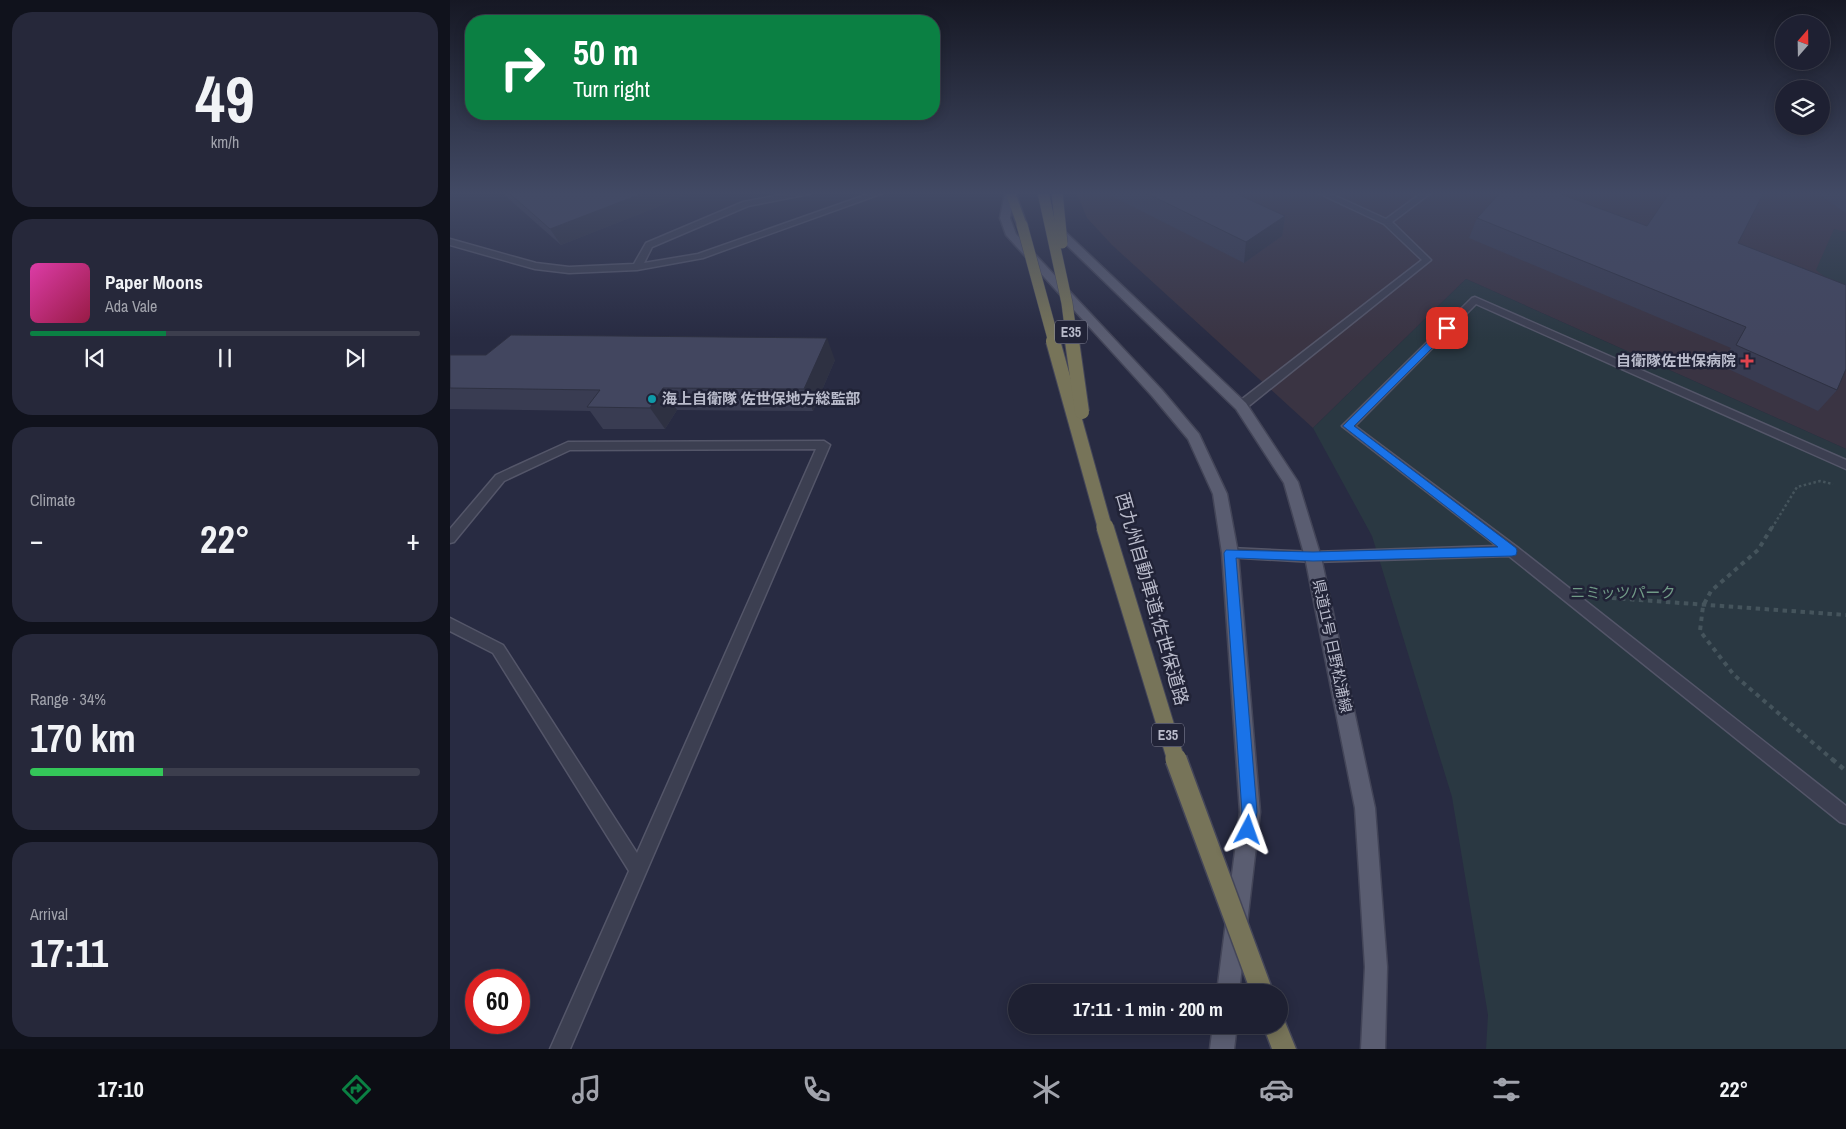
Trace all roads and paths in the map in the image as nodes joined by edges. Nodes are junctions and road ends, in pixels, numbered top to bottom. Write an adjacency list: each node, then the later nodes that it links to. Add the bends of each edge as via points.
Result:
1 (656, 241): 10 (lane, via 649,244)
2 (743, 241): 10 (lane, via 700,256)
3 (1017, 241): 18 (main road, via 1194,437 1220,494)
4 (1027, 241): 14 (highway, 西九州自動車道;佐世保道路 / E35, bridge)
5 (1054, 241): 11 (highway, 西九州自動車道;佐世保道路 / E35, bridge)
6 (1061, 241): 11 (highway, bridge)
7 (1069, 241): 12 (main road, 県道11号 日野松浦線)
8 (1407, 241): 12 (lane, via 1427,260)
9 (450, 242): 10 (lane, via 535,266 569,270)
10 (637, 267)
11 (1067, 303): 14 (highway, 西九州自動車道;佐世保道路 / E35, bridge)
12 (1241, 406): 19 (main road, 県道11号 日野松浦線, via 1291,482)
13 (1846, 465): 17 (lane, via 1475,300 1348,426)
14 (1091, 472): 28 (highway, 西九州自動車道;佐世保道路 / E35, bridge, via 1155,697)
15 (1837, 485): 21 (path, via 1820,481 1797,487 1758,550 1711,591)
16 (450, 538): 26 (lane, via 500,478 568,446 824,444)
17 (1512, 551): 19 (lane); 25 (lane)
18 (1230, 553): 19 (lane); 27 (main road, via 1250,812)
19 (1313, 557): 34 (main road, 県道11号 日野松浦線, via 1365,808 1376,968)
20 (1619, 604): 21 (path, via 1612,598)
21 (1704, 606): 22 (path); 24 (path, via 1700,631 1734,675)
22 (1846, 615)
23 (450, 624): 26 (lane, via 498,649)
24 (1846, 771)
25 (1846, 816)
26 (638, 869): 31 (lane)
27 (1229, 984)
28 (1259, 984)
29 (1224, 1034): 32 (main road)
30 (1278, 1034): 33 (highway)
31 (560, 1049)
32 (1222, 1049)
33 (1284, 1049)
34 (1373, 1049)

